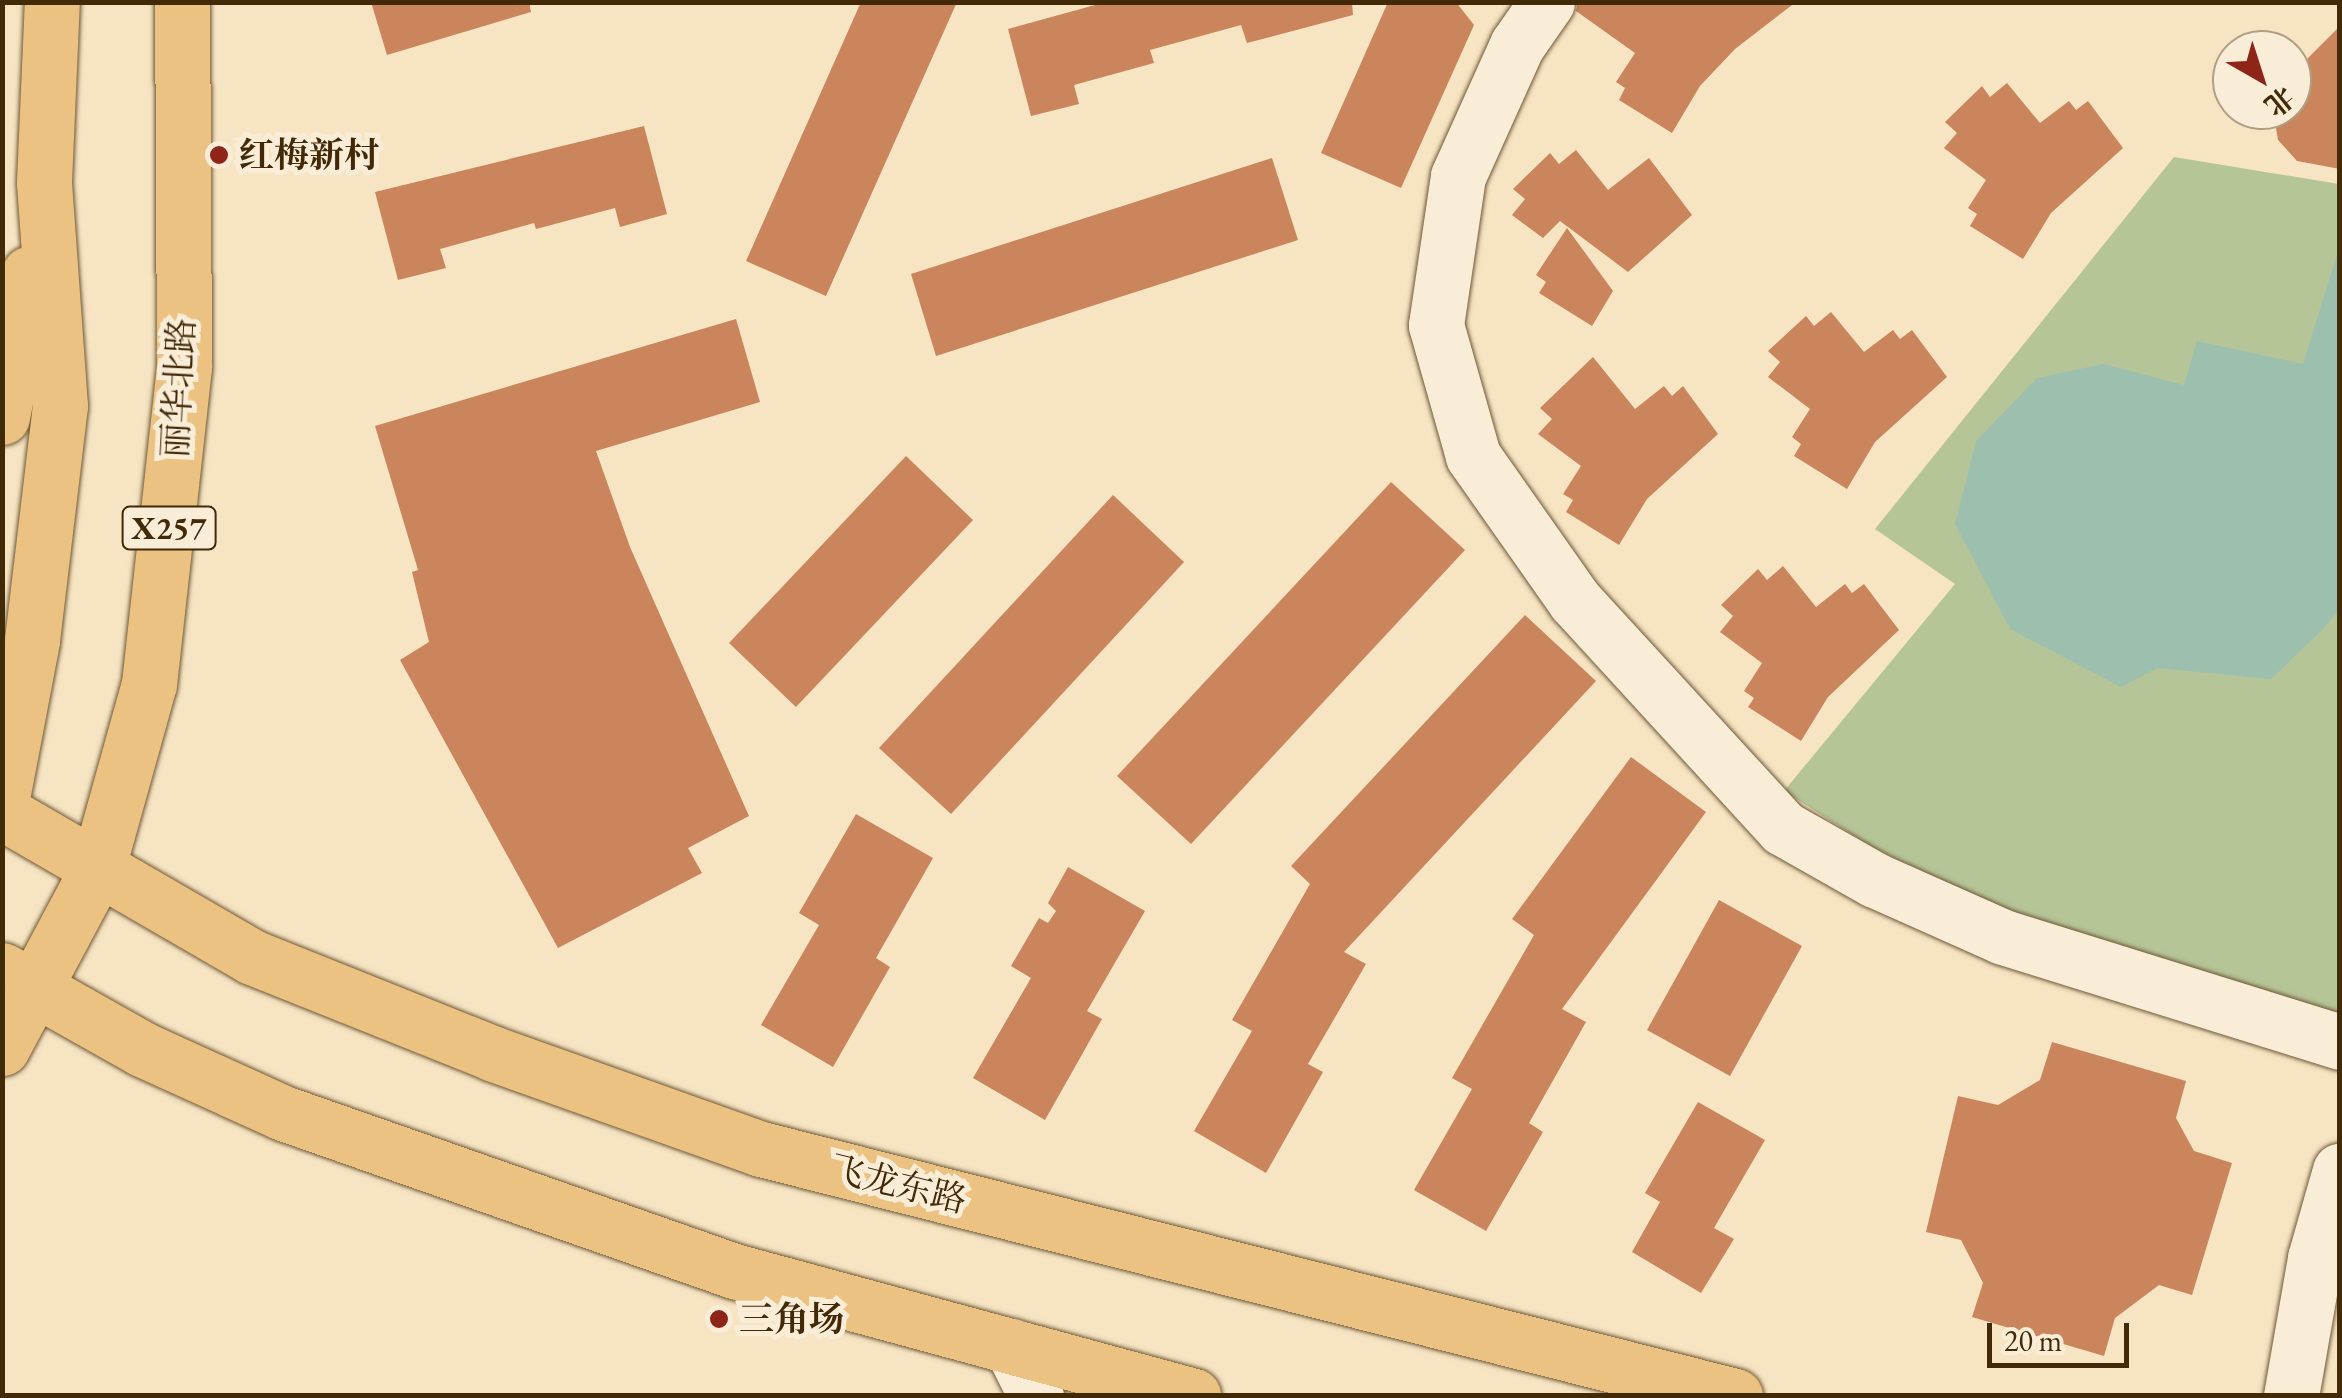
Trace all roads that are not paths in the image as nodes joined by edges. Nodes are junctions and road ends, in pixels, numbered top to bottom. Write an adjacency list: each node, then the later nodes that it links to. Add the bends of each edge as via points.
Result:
1 (52, 2): 4 (main road)
2 (182, 2): 8 (main road, 丽华北路 / X257, via 184,367 166,556 149,684)
3 (1547, 2): 10 (street, via 1516,44 1458,176 1436,325 1473,456 1575,601 1782,828 1875,880 2003,937)
4 (44, 182): 5 (main road); 6 (main road, via 60,406 32,640)
5 (2, 416)
6 (2, 798)
7 (2, 812): 8 (main road, 飞龙东路)
8 (97, 870): 9 (main road, 丽华北路 / X257); 16 (main road, 飞龙东路, via 252,957 494,1054 760,1149)
9 (20, 980): 11 (main road, 丽华北路); 13 (main road, via 142,1049 283,1113 734,1271)
10 (2340, 1042)
11 (2, 1048)
12 (2340, 1170): 17 (street, via 2314,1258)
13 (1012, 1346): 14 (street); 15 (main road)
14 (1036, 1396)
15 (1193, 1396)
16 (1735, 1396)
17 (2290, 1396)

